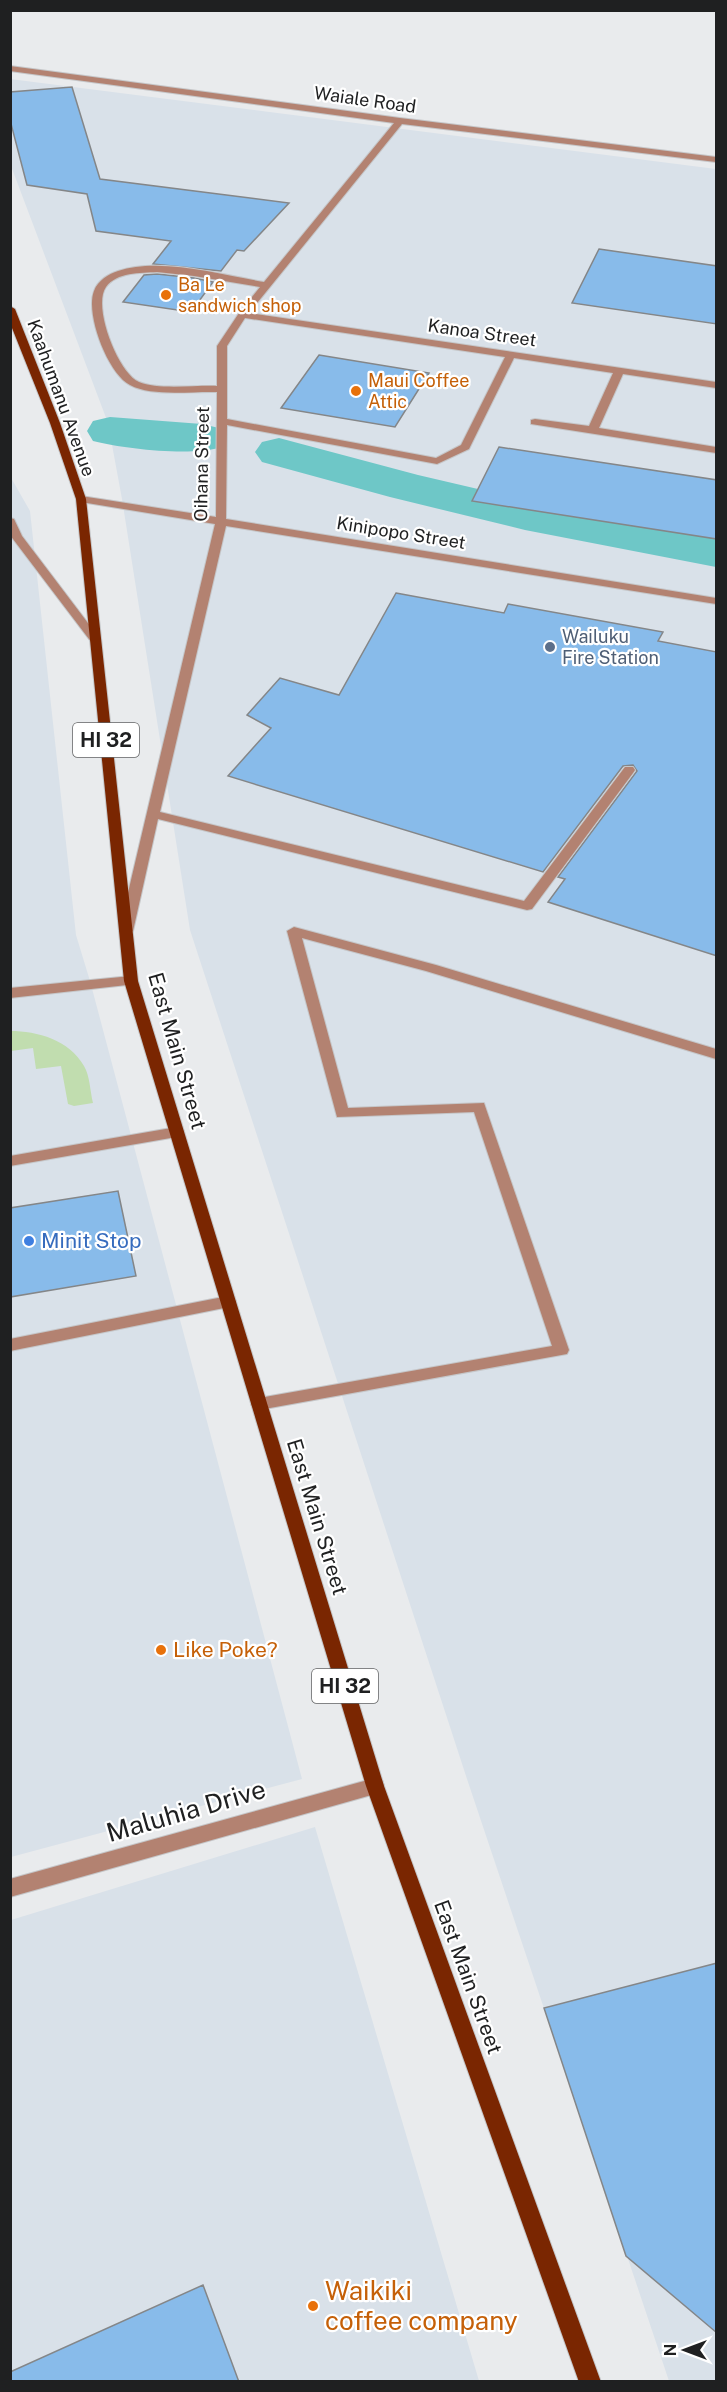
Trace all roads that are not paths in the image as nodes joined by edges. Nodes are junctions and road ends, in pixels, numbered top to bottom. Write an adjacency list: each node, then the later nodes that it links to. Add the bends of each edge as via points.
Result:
1 (10, 68): 2 (street, Waiale Road)
2 (400, 121): 3 (street, Waiale Road); 4 (street, Oihana Street)
3 (717, 159)
4 (266, 285): 6 (street, Oihana Street); 10 (street, via 142,270 123,273 99,290 97,313 123,376 134,384 148,386)
5 (10, 309): 15 (main road, Kaahumanu Avenue)
6 (242, 315): 7 (street, Kanoa Street); 10 (street, Oihana Street, via 222,346)
7 (511, 354): 8 (street, Kanoa Street); 11 (street, via 465,447 437,461)
8 (619, 371): 9 (street, Kanoa Street); 13 (street)
9 (717, 385)
10 (222, 389): 11 (street, Oihana Street)
11 (222, 421): 17 (street, Oihana Street)
12 (535, 422): 13 (street)
13 (592, 430): 14 (street)
14 (717, 450)
15 (81, 499): 17 (street, Kinipopo Street); 19 (main road, East Main Street / HI 32)
16 (10, 521): 19 (street, via 17,537)
17 (221, 523): 18 (street, Kinipopo Street); 21 (street, Oihana Street)
18 (717, 601)
19 (96, 641): 22 (main road, East Main Street / HI 32)
20 (629, 770): 21 (street, via 527,906)
21 (154, 814): 22 (street, Oihana Street)
22 (126, 931): 23 (main road, East Main Street / HI 32)
23 (131, 981): 24 (street); 26 (main road, East Main Street / HI 32)
24 (10, 993)
25 (717, 1054): 30 (street, via 294,931 342,1113 479,1107 561,1350)
26 (177, 1132): 27 (street); 28 (main road, East Main Street / HI 32)
27 (10, 1161)
28 (228, 1302): 29 (street); 30 (main road, East Main Street / HI 32)
29 (10, 1345)
30 (259, 1404): 31 (main road, East Main Street / HI 32)
31 (375, 1786): 32 (street, Maluhia Drive); 33 (main road, East Main Street / HI 32)
32 (10, 1888)
33 (590, 2382)

